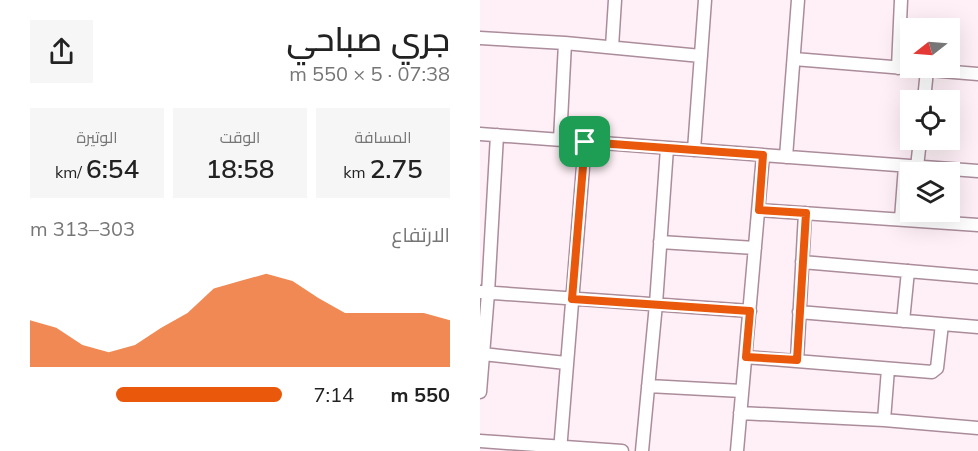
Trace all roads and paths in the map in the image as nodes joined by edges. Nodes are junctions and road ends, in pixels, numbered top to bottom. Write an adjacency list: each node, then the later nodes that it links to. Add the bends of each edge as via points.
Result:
1 (615, 0): 7 (street)
2 (705, 0): 8 (street)
3 (798, 0): 9 (street)
4 (902, 0): 10 (street)
5 (480, 38): 6 (street)
6 (565, 43): 7 (street); 15 (street)
7 (612, 47): 8 (street)
8 (701, 56): 18 (street)
9 (794, 59): 10 (street); 20 (street)
10 (898, 68)
11 (960, 73): 12 (street)
12 (978, 74)
13 (480, 134): 14 (street)
14 (497, 135): 15 (street); 34 (street)
15 (560, 140): 16 (street)
16 (585, 142): 17 (street); 35 (street)
17 (667, 148): 18 (street); 29 (street)
18 (694, 150): 19 (street)
19 (763, 155): 20 (street); 24 (street)
20 (786, 157): 21 (street)
21 (900, 165)
22 (960, 170): 23 (street)
23 (978, 171)
24 (759, 210): 25 (street); 30 (street)
25 (806, 213): 26 (street); 31 (street)
26 (900, 219)
27 (940, 222): 28 (street)
28 (978, 225)
29 (660, 242): 30 (street); 36 (street)
30 (755, 248): 37 (street)
31 (802, 262): 32 (street); 38 (street)
32 (908, 271): 33 (street); 39 (street)
33 (978, 277)
34 (484, 292): 35 (street); 42 (street)
35 (572, 299): 36 (street); 45 (street)
36 (656, 304): 37 (street); 47 (street)
37 (750, 311): 43 (street)
38 (799, 312): 39 (street); 44 (street)
39 (903, 321): 40 (street)
40 (942, 324): 41 (street); 46 (street, via 935,371)
41 (978, 327)
42 (483, 354): 45 (street); 49 (street)
43 (746, 357): 44 (street); 48 (street)
44 (797, 360): 46 (street)
45 (566, 363): 54 (street)
46 (888, 369): 51 (street)
47 (648, 386): 48 (street); 56 (street)
48 (742, 391): 50 (street)
49 (480, 392)
50 (740, 413): 51 (street); 57 (street)
51 (884, 420): 52 (street)
52 (978, 428)
53 (480, 441): 54 (street)
54 (560, 449): 55 (street)
55 (622, 451)
56 (642, 451)
57 (737, 451)

